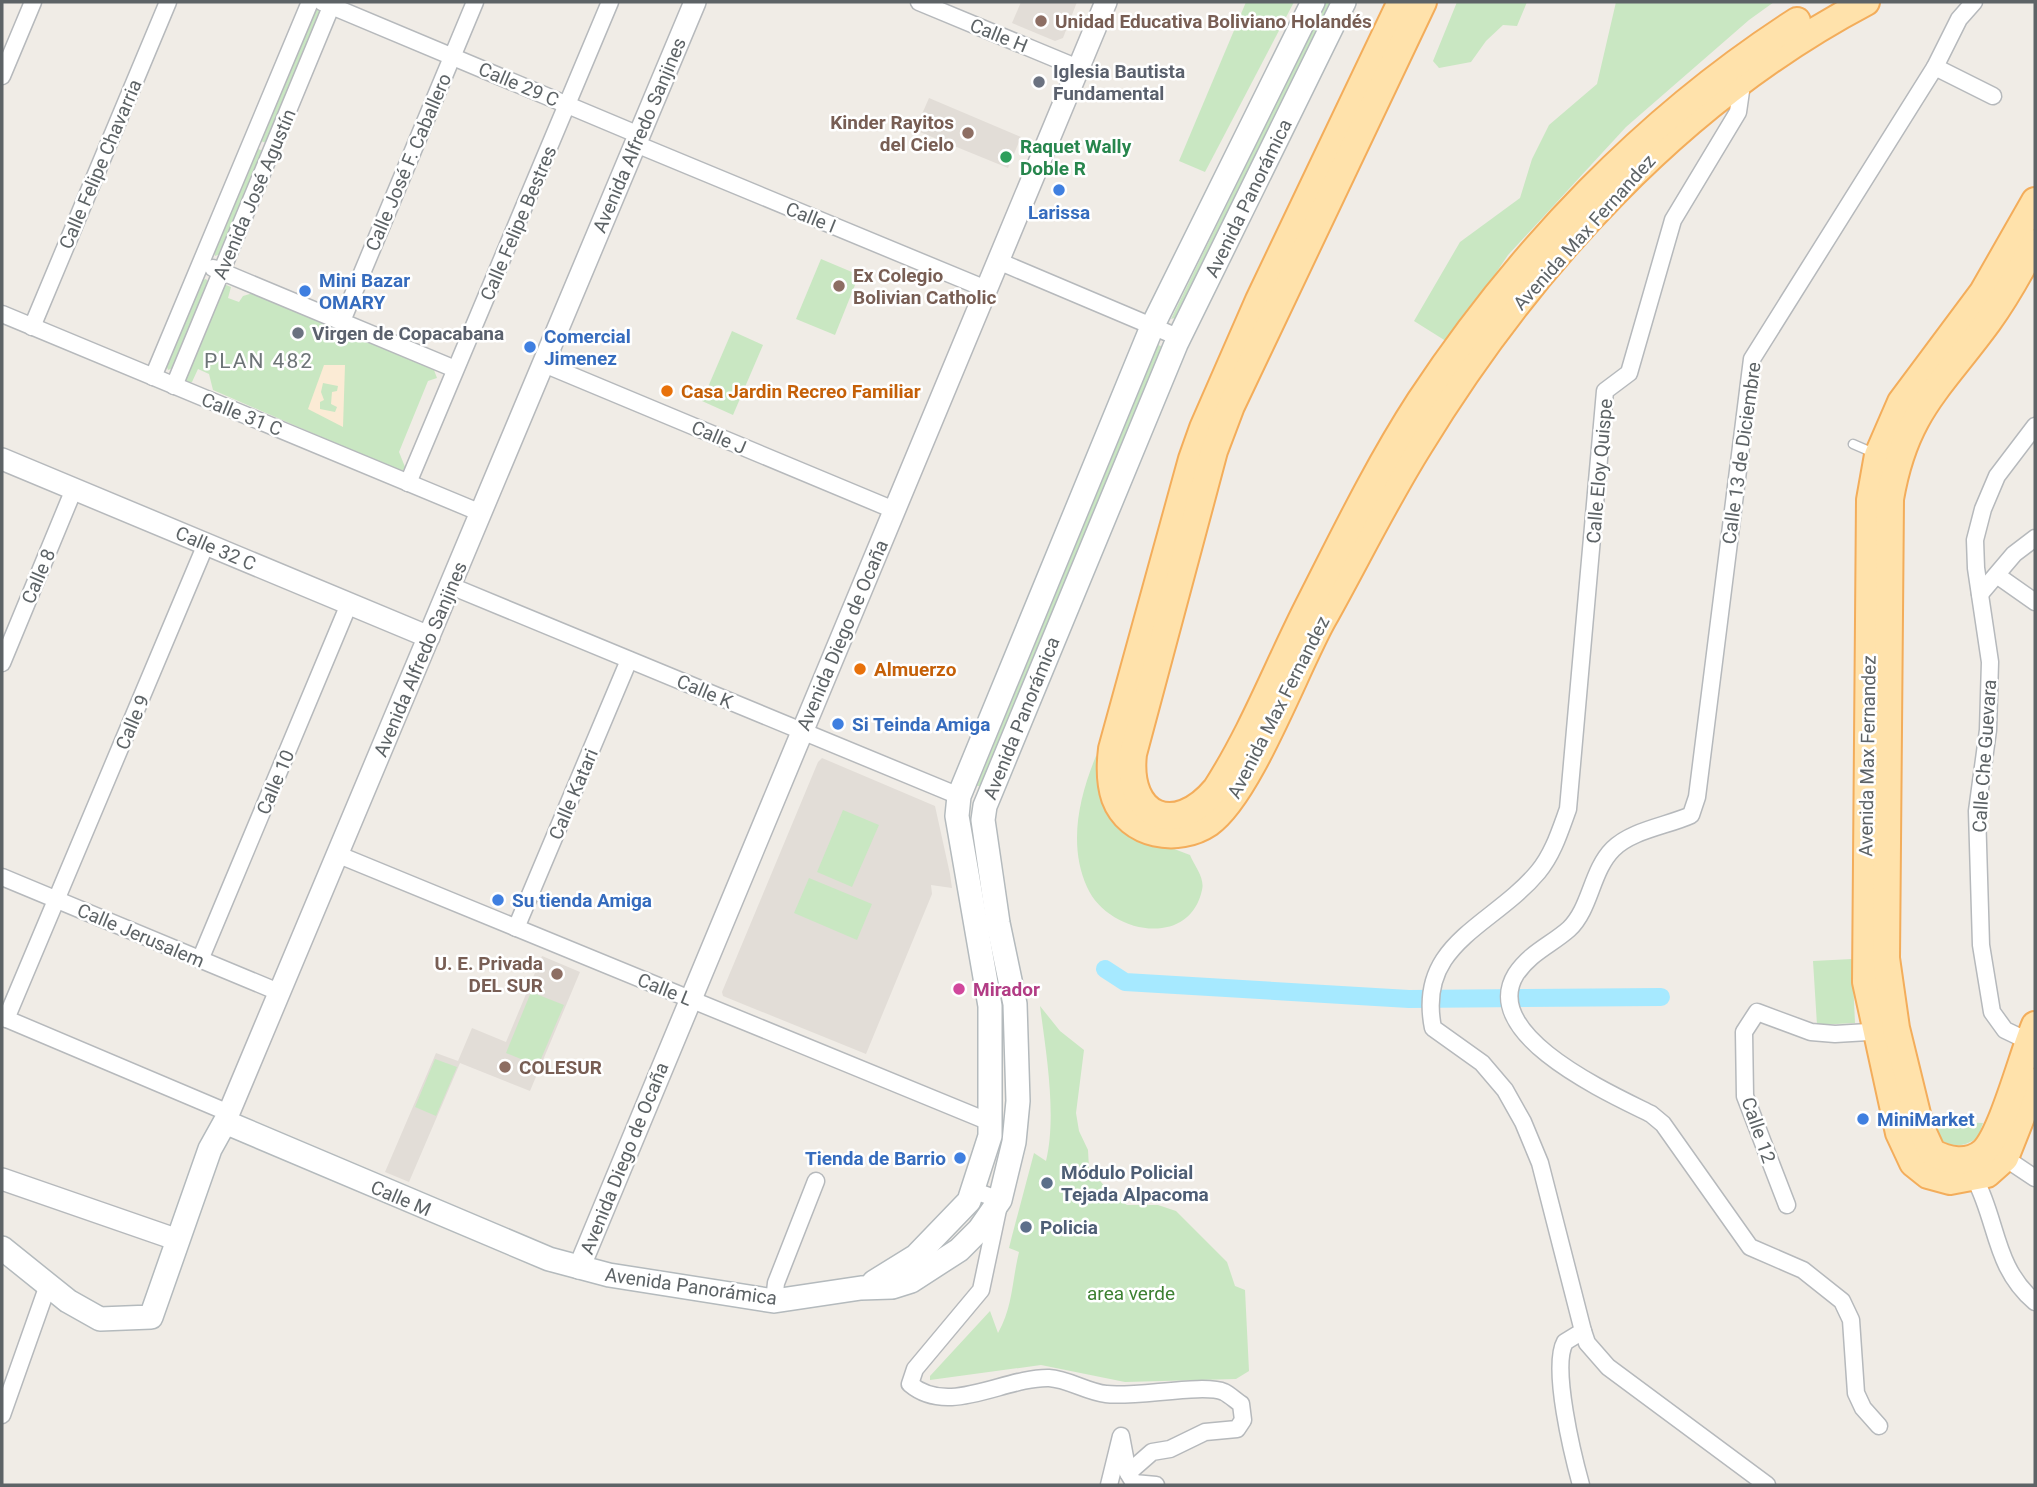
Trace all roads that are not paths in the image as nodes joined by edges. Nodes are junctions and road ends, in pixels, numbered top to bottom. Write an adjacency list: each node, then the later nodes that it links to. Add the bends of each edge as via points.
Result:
1 (33, 2): 20 (street)
2 (168, 2): 33 (street, Calle Felipe Chavarria)
3 (310, 2): 28 (street, Avenida José Agustín)
4 (475, 2): 17 (street, Calle José F. Caballero)
5 (610, 2): 23 (street, Calle Felipe Bestres)
6 (695, 2): 24 (street, Avenida Alfredo Sanjines)
7 (919, 2): 19 (street, Calle H)
8 (1106, 2): 19 (street, Avenida Diego de Ocaña)
9 (1313, 2): 34 (main road, Avenida Panorámica)
10 (1344, 2): 35 (main road, Avenida Panorámica)
11 (1401, 2): 41 (main road, Avenida Max Fernandez, via 1259,300)
12 (1423, 2): 41 (main road, Avenida Max Fernandez)
13 (1828, 2): 21 (main road, Avenida Max Fernandez)
14 (1866, 2): 21 (main road, Avenida Max Fernandez)
15 (1974, 2): 18 (street, Calle 13 de Diciembre, via 1959,19)
16 (329, 3): 17 (street, Calle 29 C); 29 (street, Avenida José Agustín)
17 (452, 56): 23 (street, Calle 29 C); 32 (street, Calle José F. Caballero)
18 (1935, 67): 22 (street); 93 (street, Calle 13 de Diciembre, via 1752,359 1697,797 1691,815 1614,848 1569,929 1527,960 1511,987 1517,1024 1559,1063 1663,1124 1750,1247 1804,1270 1842,1301 1852,1320 1856,1393)
19 (1078, 68): 27 (street, Avenida Diego de Ocaña)
20 (2, 76)
21 (1735, 76): 41 (main road, Avenida Max Fernandez, via 1669,115 1561,220 1508,280 1446,383 1419,402 1373,484 1310,601 1269,708 1205,803 1183,816 1171,817 1142,804 1132,780 1133,754); 91 (street, Calle Eloy Quispe, via 1741,102 1738,112 1673,220 1629,373 1605,391 1568,809 1538,873 1455,945 1432,977 1429,992 1433,1028 1482,1063 1506,1090 1523,1122 1540,1163)
22 (1993, 96)
23 (567, 104): 24 (street, Calle 29 C); 37 (street, Calle Felipe Bestres)
24 (637, 139): 30 (street, Calle I); 36 (street, Avenida Alfredo Sanjines)
25 (2035, 201): 26 (main road, Avenida Max Fernandez)
26 (2025, 248): 43 (main road, Avenida Max Fernandez, via 1983,292 1901,402)
27 (998, 261): 30 (street, Avenida Diego de Ocaña); 34 (street)
28 (201, 263): 29 (street); 38 (street, Avenida José Agustín)
29 (221, 272): 32 (street); 39 (street, Avenida José Agustín)
30 (986, 289): 47 (street, Avenida Diego de Ocaña)
31 (2, 314): 33 (street, Calle 31 C)
32 (342, 321): 37 (street)
33 (32, 327): 38 (street, Calle 31 C)
34 (1153, 327): 35 (street); 60 (main road, Avenida Panorámica)
35 (1180, 338): 61 (main road, Avenida Panorámica)
36 (544, 364): 47 (street, Calle J); 48 (street, Avenida Alfredo Sanjines)
37 (455, 369): 45 (street, Calle Felipe Bestres)
38 (153, 377): 39 (street, Calle 31 C)
39 (174, 386): 45 (street, Calle 31 C)
40 (2035, 426): 53 (street, Calle Che Guevara, via 1997,477 1983,509 1975,540)
41 (1212, 431)
42 (1853, 444): 43 (lane)
43 (1887, 458): 70 (main road, Avenida Max Fernandez, via 1870,500 1865,932 1866,982)
44 (2, 459): 46 (street, Calle 32 C)
45 (408, 482): 48 (street, Calle 31 C)
46 (74, 489): 50 (street, Calle 32 C); 58 (street, Calle 8)
47 (894, 510): 59 (street, Avenida Diego de Ocaña)
48 (481, 513): 52 (street, Avenida Alfredo Sanjines)
49 (2035, 538): 51 (street, via 2014,554)
50 (206, 544): 55 (street, Calle 32 C); 64 (street, Calle 9)
51 (1998, 576): 53 (street); 54 (street)
52 (451, 586): 56 (street, Avenida Alfredo Sanjines); 57 (street, Calle K)
53 (1980, 594): 71 (street, Calle Che Guevara, via 1990,663 1988,730 1977,811 1982,945 1992,1012 2005,1030)
54 (2035, 602)
55 (349, 604): 56 (street, Calle 32 C); 66 (street, Calle 10)
56 (429, 637): 62 (street, Avenida Alfredo Sanjines)
57 (629, 660): 59 (street, Calle K); 65 (street, Calle Katari)
58 (2, 663)
59 (802, 731): 60 (street, Calle K); 68 (street, Avenida Diego de Ocaña)
60 (959, 796): 61 (main road); 74 (main road, Avenida Panorámica, via 957,816 989,1006)
61 (985, 806): 75 (main road, Avenida Panorámica, via 983,820 998,923 1015,1004)
62 (338, 855): 65 (street, Calle L); 67 (street, Avenida Alfredo Sanjines)
63 (2, 877): 64 (street, Calle Jerusalem)
64 (57, 901): 66 (street, Calle Jerusalem); 69 (street, Calle 9)
65 (516, 928): 68 (street, Calle L)
66 (200, 960): 67 (street, Calle Jerusalem)
67 (281, 993): 73 (street, Avenida Alfredo Sanjines)
68 (689, 999): 74 (street, Calle L); 86 (street, Avenida Diego de Ocaña)
69 (4, 1018): 73 (street)
70 (1886, 1031): 77 (main road, Avenida Max Fernandez, via 1899,1133 1913,1163 1939,1179); 83 (street, Calle 12, via 1811,1032 1757,1012 1744,1032 1745,1096)
71 (2033, 1037): 77 (main road, via 1990,1143)
72 (2035, 1082): 76 (main road)
73 (227, 1118): 84 (main road, Avenida Alfredo Sanjines, via 210,1149); 86 (main road, Calle M, via 536,1254)
74 (992, 1123): 75 (main road); 81 (main road, Avenida Panorámica)
75 (1016, 1129): 82 (main road, Avenida Panorámica)
76 (2005, 1158): 77 (main road, via 1998,1166); 78 (street)
77 (1972, 1169): 90 (street, via 2004,1265)
78 (2035, 1178)
79 (2, 1180): 84 (street)
80 (816, 1181): 89 (street, via 776,1283)
81 (972, 1189): 82 (street); 88 (main road, Avenida Panorámica, via 969,1201 916,1256)
82 (1000, 1200): 88 (main road, Avenida Panorámica, via 979,1230 929,1272 892,1287); 94 (street, via 981,1290 915,1369 910,1384 920,1393 940,1398 1050,1378 1104,1394 1222,1391 1241,1405 1243,1420 1237,1429 1205,1432 1170,1449 1152,1452)
83 (1787, 1205)
84 (178, 1240): 87 (main road, Avenida Alfredo Sanjines, via 151,1317 100,1319)
85 (2, 1248): 87 (main road)
86 (579, 1268): 89 (main road, Avenida Panorámica)
87 (48, 1285): 92 (street)
88 (861, 1288): 89 (main road, Avenida Panorámica)
89 (774, 1301)
90 (2035, 1302)
91 (1583, 1331): 97 (street, via 1565,1342 1560,1364); 98 (street, via 1587,1343 1608,1367)
92 (2, 1415)
93 (1879, 1426)
94 (1128, 1473): 95 (street, via 1121,1436); 96 (street, via 1134,1483)
95 (1109, 1485)
96 (1157, 1485)
97 (1581, 1485)
98 (1767, 1485)

